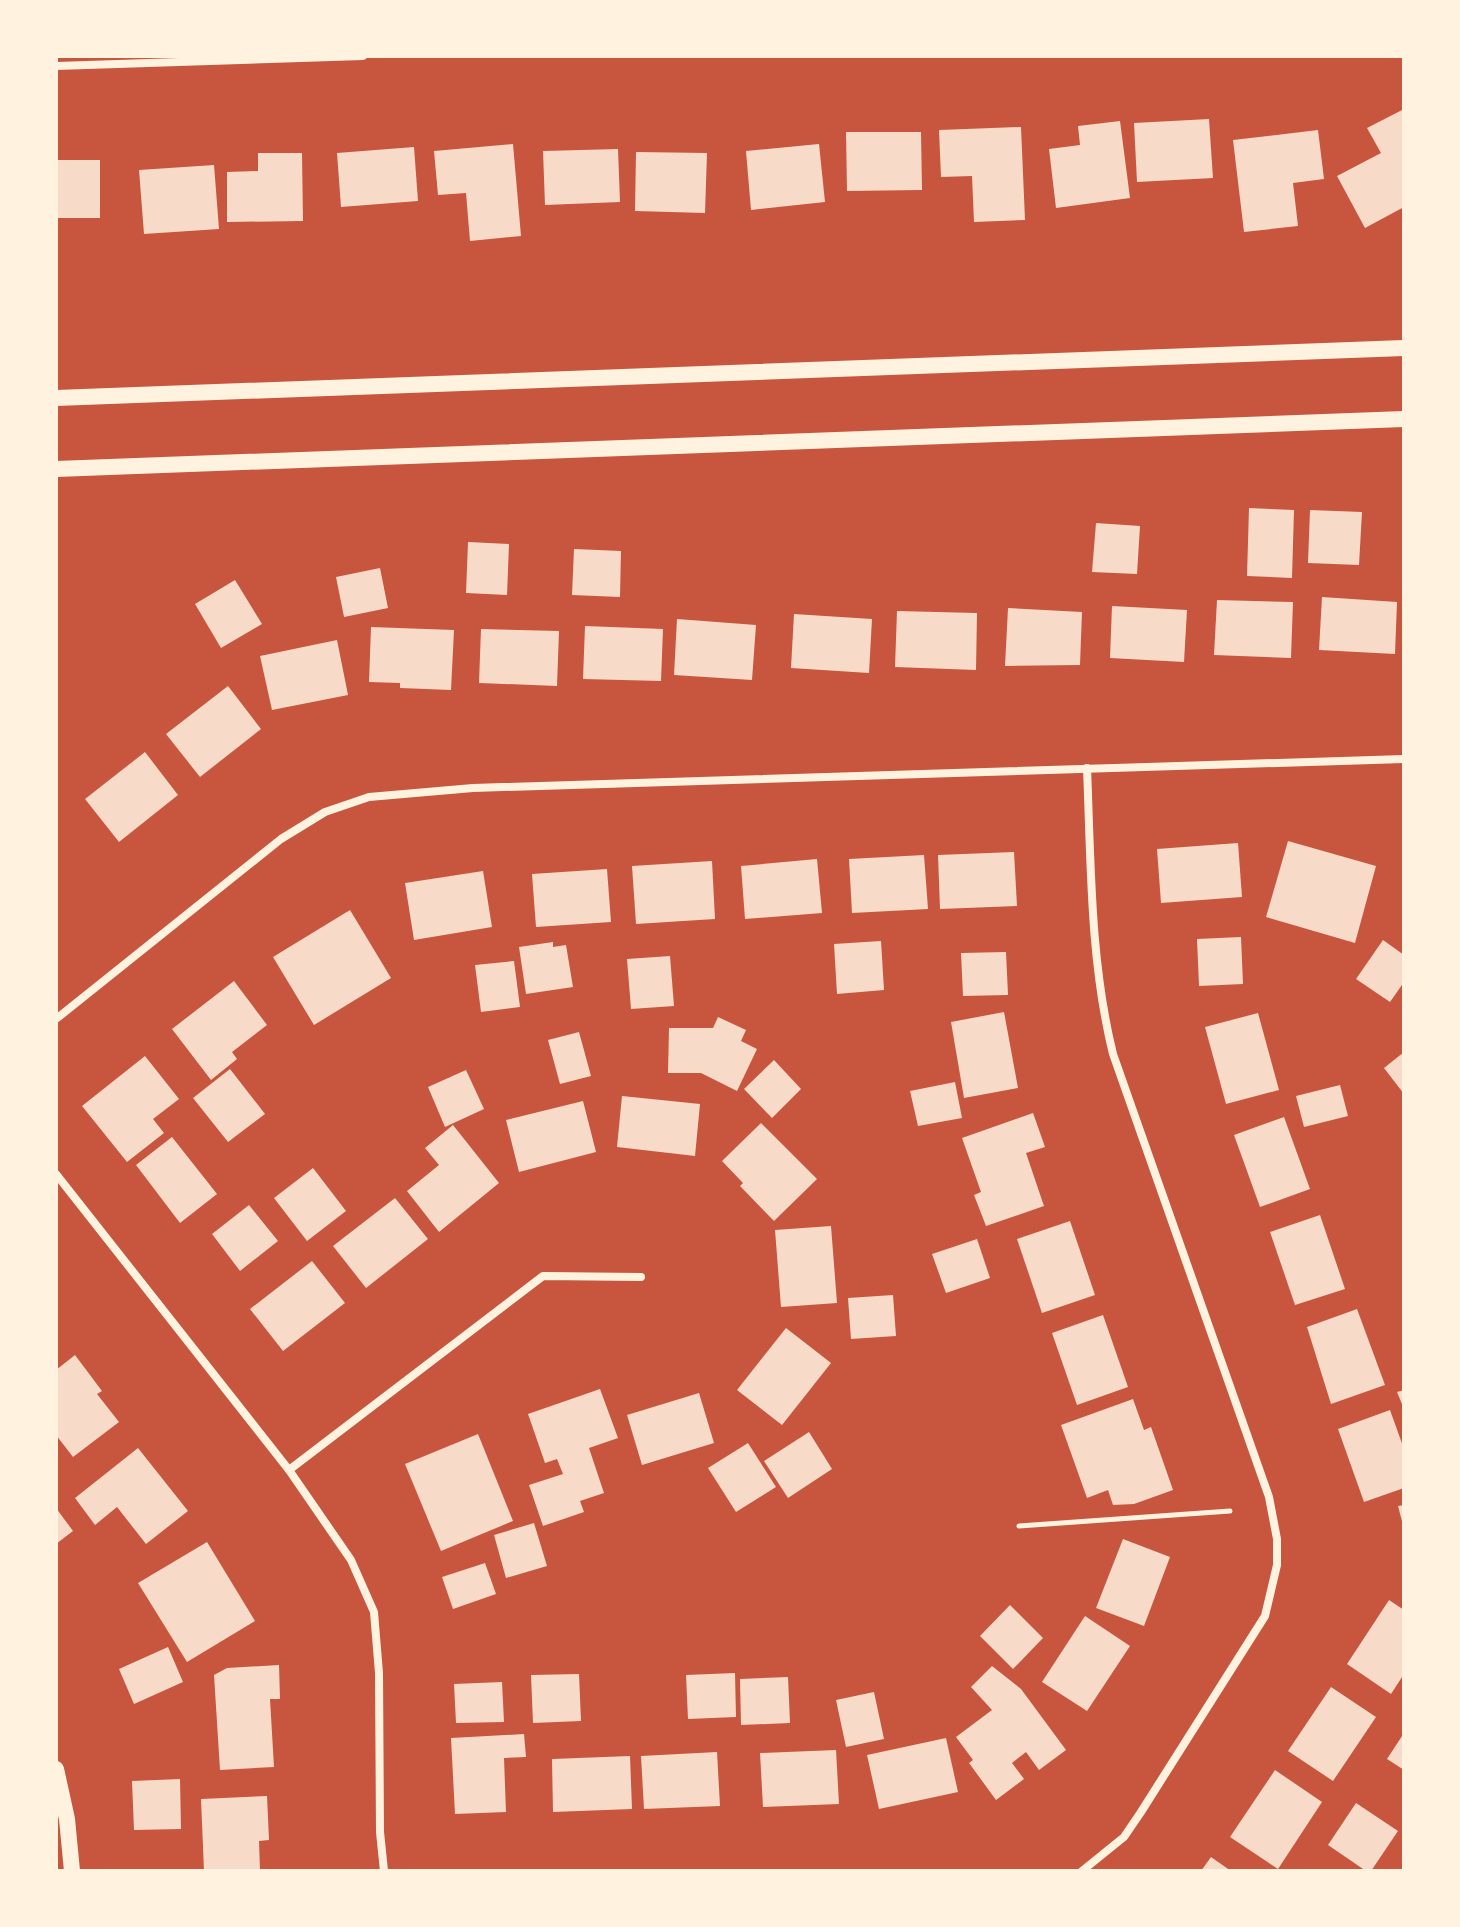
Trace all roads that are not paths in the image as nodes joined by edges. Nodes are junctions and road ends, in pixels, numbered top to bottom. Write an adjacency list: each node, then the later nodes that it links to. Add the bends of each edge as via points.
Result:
1 (363, 56): 2 (street)
2 (56, 66)
3 (1404, 348): 4 (main road)
4 (56, 398)
5 (1404, 419): 6 (main road)
6 (56, 469)
7 (1404, 759): 8 (street)
8 (1087, 768): 9 (street, via 473,788 369,797 325,812 281,839); 16 (street, via 1097,975 1113,1054 1269,1497 1277,1565 1265,1616 1141,1812 1124,1837)
9 (56, 1019)
10 (56, 1174): 12 (street)
11 (641, 1277): 12 (street, via 543,1276)
12 (289, 1470): 15 (street, via 351,1560 374,1612)
13 (56, 1769): 14 (main road)
14 (72, 1871)
15 (384, 1871)
16 (1082, 1871)

